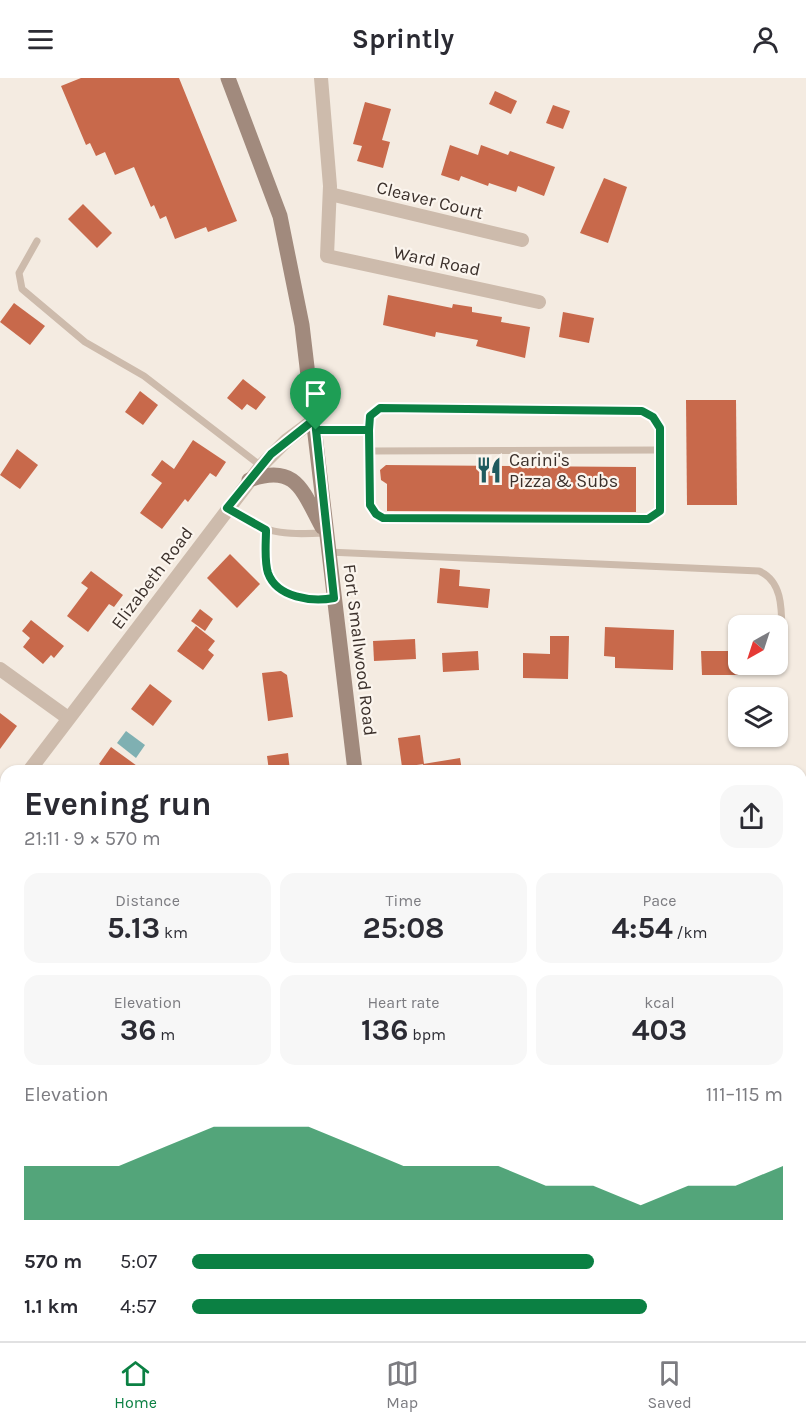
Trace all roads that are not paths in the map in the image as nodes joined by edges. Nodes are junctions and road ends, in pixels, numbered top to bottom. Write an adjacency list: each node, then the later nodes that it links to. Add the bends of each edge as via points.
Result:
1 (228, 78): 7 (main road, Fort Smallwood Road, via 280,216 302,325)
2 (321, 78): 3 (street)
3 (330, 194): 4 (street, Cleaver Court); 6 (street, Ward Road, via 327,256)
4 (522, 240)
5 (37, 241): 11 (lane, via 19,273 22,289 85,342 144,376)
6 (538, 302)
7 (316, 425): 8 (lane); 11 (street, Elizabeth Road, via 287,440); 15 (main road, Fort Smallwood Road)
8 (369, 430): 9 (lane, via 370,416 380,408 642,411 659,424); 10 (lane)
9 (660, 450): 10 (lane); 10 (lane, via 660,511 648,519 383,518 370,505)
10 (370, 451)
11 (261, 466): 12 (street, Elizabeth Road)
12 (249, 480): 13 (street, Elizabeth Road); 15 (main road, via 270,472 287,475 301,489)
13 (227, 508): 14 (lane); 20 (street, Elizabeth Road)
14 (266, 530): 15 (lane, via 285,535); 17 (lane, via 266,565 269,576 280,587 297,597 316,601)
15 (326, 533): 16 (main road, Fort Smallwood Road)
16 (328, 552): 17 (main road, Fort Smallwood Road); 18 (lane, via 759,571 768,575 779,591)
17 (334, 598): 22 (main road, Fort Smallwood Road)
18 (780, 615)
19 (0, 669): 20 (street)
20 (68, 718): 21 (street, Elizabeth Road)
21 (33, 765)
22 (354, 765)

